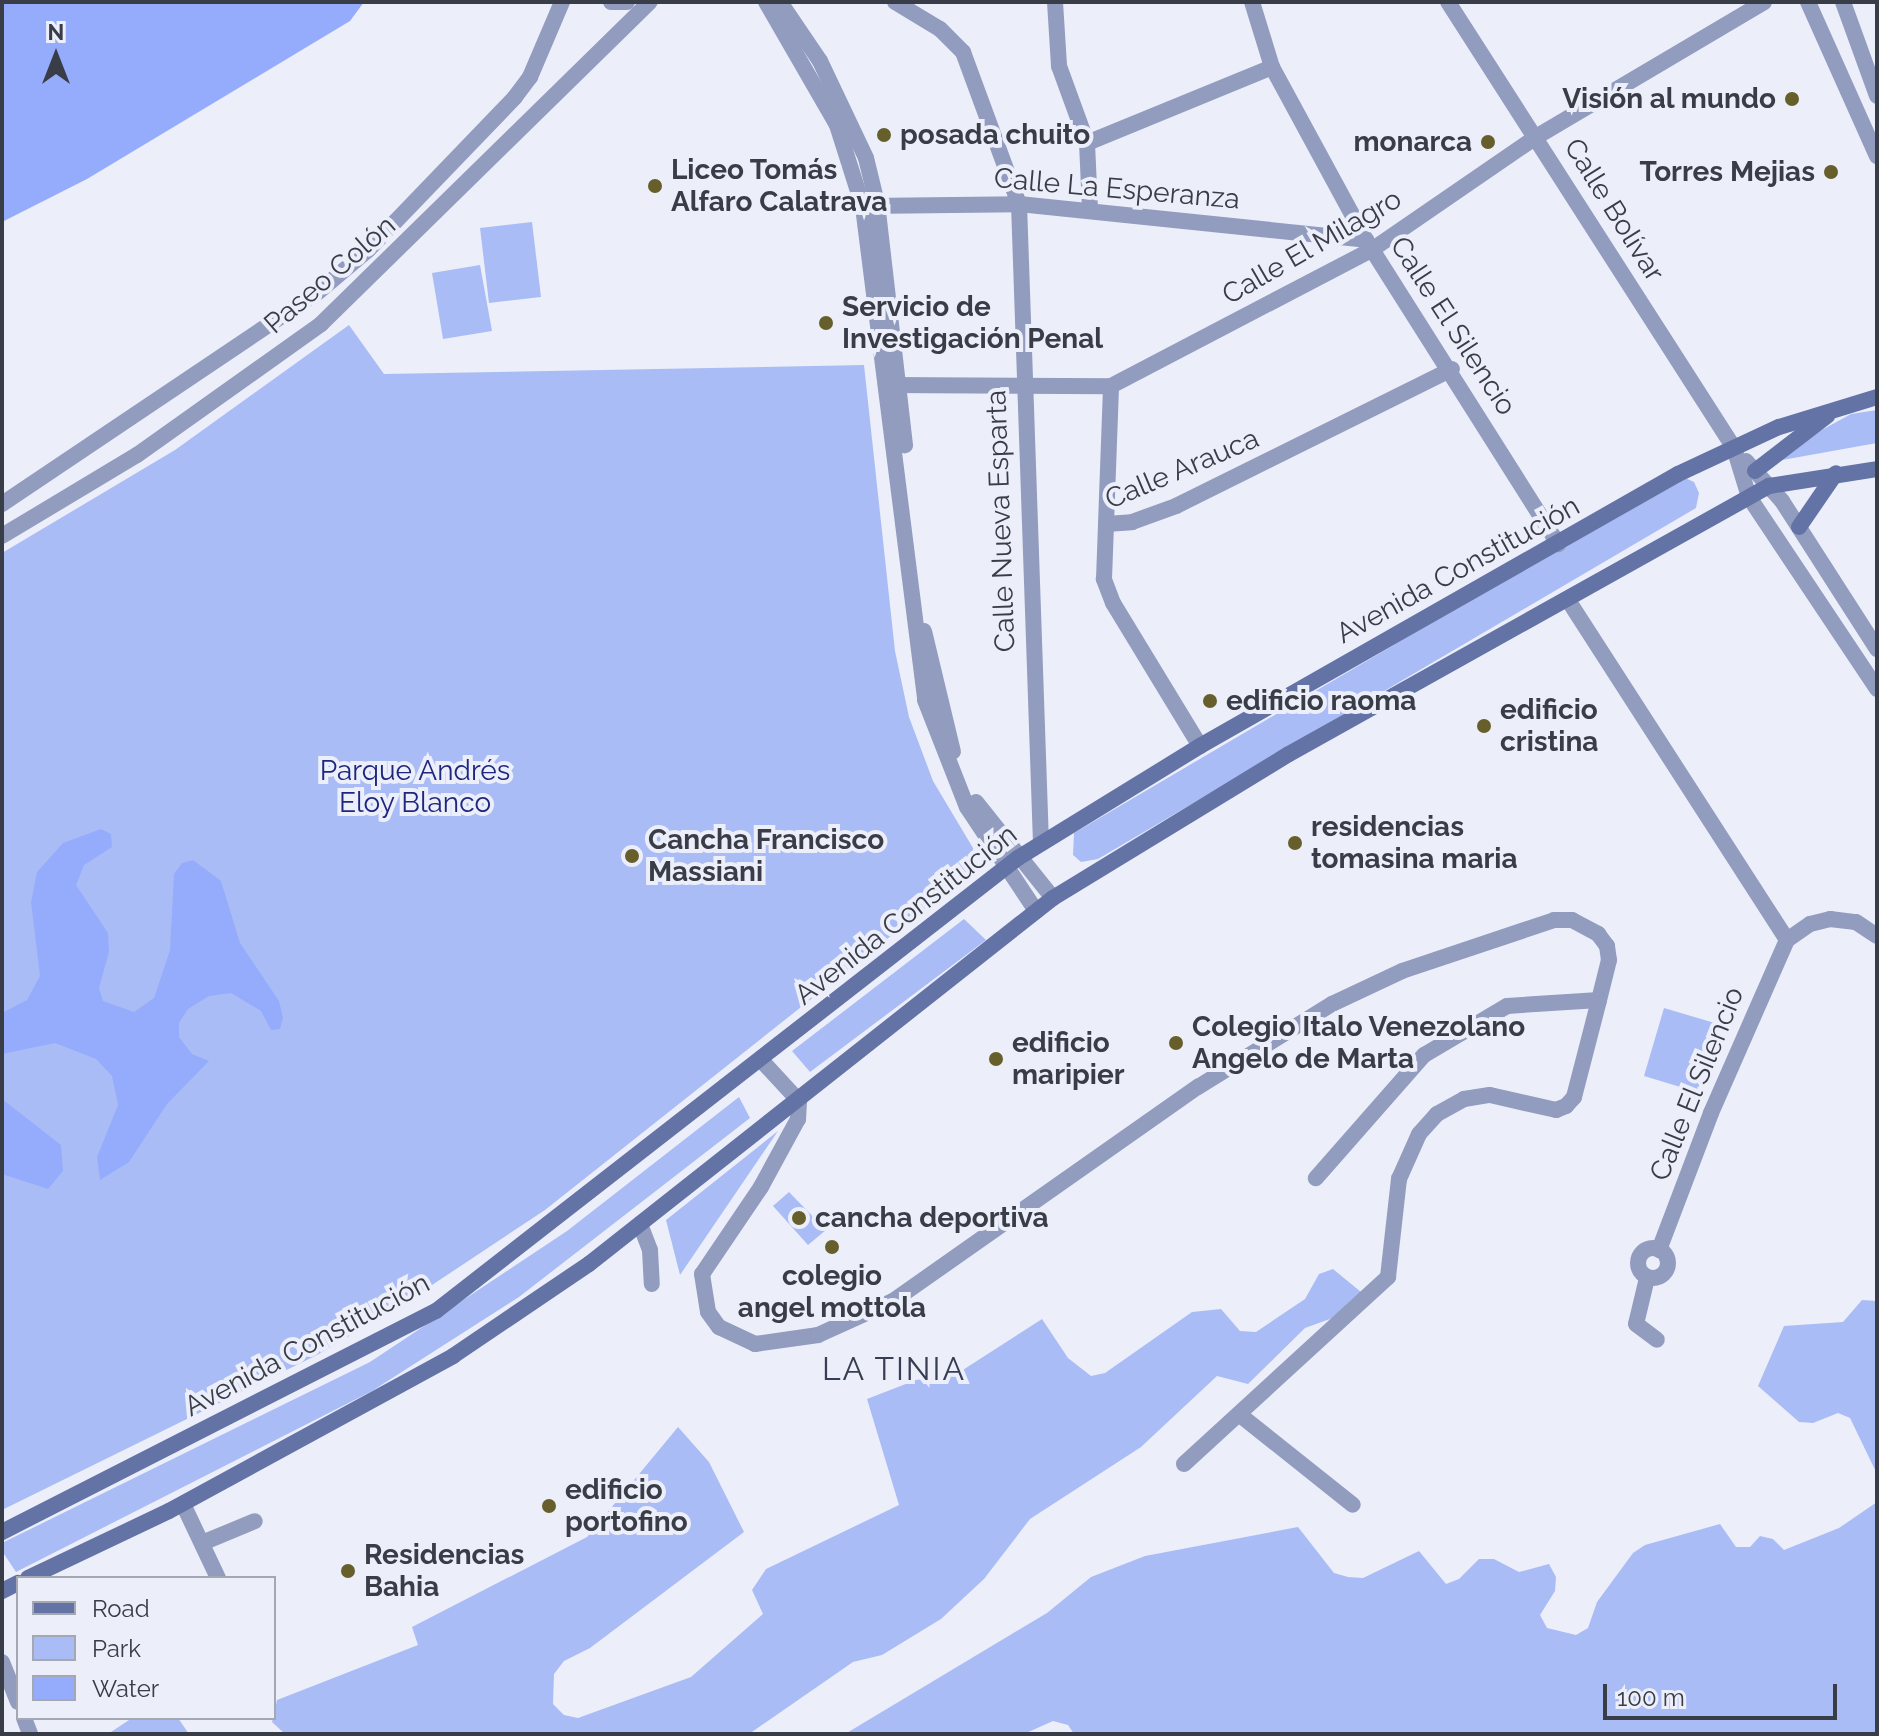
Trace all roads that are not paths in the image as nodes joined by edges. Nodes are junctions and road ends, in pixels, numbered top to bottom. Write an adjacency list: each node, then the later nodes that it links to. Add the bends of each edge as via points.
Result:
1 (562, 2): 34 (street, Paseo Colón, via 530,77 515,97 368,250 318,292)
2 (611, 2): 3 (street)
3 (627, 2)
4 (650, 2): 37 (street, Paseo Colón, via 321,324 137,455)
5 (777, 2): 19 (street, via 852,122)
6 (895, 2): 18 (street, Calle Nueva Esparta, via 940,29 963,52)
7 (1055, 2): 16 (street, via 1059,66)
8 (1252, 2): 13 (street, Calle El Silencio)
9 (1448, 2): 15 (street, Calle Bolívar)
10 (1764, 2): 15 (street, Calle El Milagro)
11 (1808, 2): 17 (street)
12 (1843, 2): 14 (street)
13 (1272, 67): 16 (street); 21 (street, Calle El Silencio)
14 (1877, 96)
15 (1536, 137): 21 (street, Calle El Milagro); 28 (street, Calle Bolívar)
16 (1087, 143): 20 (street)
17 (1877, 156)
18 (1019, 204): 19 (street, Calle La Esperanza); 20 (street, Calle La Esperanza); 23 (street, Calle Nueva Esparta)
19 (870, 205): 24 (street)
20 (1090, 210): 21 (street, Calle La Esperanza)
21 (1370, 244): 22 (street, Calle El Silencio); 25 (street, Calle El Milagro)
22 (1452, 369): 35 (street, Calle Arauca, via 1176,506 1132,522); 38 (street, Calle El Silencio)
23 (1021, 383): 24 (street, Calle El Milagro); 25 (street, Calle El Milagro); 43 (street, Calle Nueva Esparta)
24 (894, 384): 44 (street, via 911,555 953,752)
25 (1111, 386): 35 (street)
26 (1874, 399): 27 (main road, Avenida Constitución)
27 (1841, 405): 28 (main road, Avenida Constitución); 30 (main road)
28 (1734, 448): 30 (street); 33 (street); 38 (main road, Avenida Constitución)
29 (1877, 467): 31 (main road)
30 (1755, 471): 32 (street)
31 (1842, 472): 32 (main road); 36 (main road)
32 (1769, 486): 33 (main road); 36 (street)
33 (1749, 497): 39 (main road); 41 (street)
34 (2, 504)
35 (1106, 524): 42 (street, Calle Arauca, via 1104,579 1113,603)
36 (1799, 527): 40 (street)
37 (2, 536)
38 (1558, 544): 42 (main road, Avenida Constitución)
39 (1568, 600): 45 (main road, via 1289,754); 48 (street)
40 (1877, 649)
41 (1877, 689)
42 (1200, 746): 43 (main road, Avenida Constitución)
43 (1041, 843): 44 (main road, Avenida Constitución)
44 (1012, 863): 45 (street); 46 (street); 50 (main road, Avenida Constitución)
45 (1053, 898): 46 (main road)
46 (1036, 911): 51 (main road)
47 (1877, 936): 48 (street, via 1856,922 1830,919 1810,924)
48 (1787, 940): 55 (street, Calle El Silencio, via 1717,1099 1659,1250 1645,1250 1638,1258 1647,1278 1636,1324)
49 (1599, 1000): 51 (street, via 1607,979 1607,946 1587,925 1572,920 1500,937 1402,971 1332,1004 1198,1087 893,1301 818,1335 755,1344 719,1327 708,1312 702,1274 782,1150 798,1119); 52 (street, via 1507,1006 1424,1055); 56 (street, via 1574,1097 1566,1106 1556,1110 1490,1095 1464,1099 1437,1114 1419,1134 1399,1179 1388,1277)
50 (761, 1060): 51 (street); 61 (main road, Avenida Constitución, via 436,1311)
51 (799, 1101): 53 (main road)
52 (1316, 1178)
53 (640, 1224): 54 (street, via 650,1250); 58 (main road, via 453,1356)
54 (652, 1284)
55 (1657, 1340)
56 (1240, 1415): 57 (street); 59 (street)
57 (1184, 1464)
58 (183, 1504): 62 (street); 63 (main road)
59 (1353, 1505)
60 (255, 1521): 62 (street)
61 (2, 1532)
62 (202, 1543): 64 (street)
63 (32, 1576)
64 (217, 1576)
65 (2, 1662): 66 (street)
66 (16, 1697)

